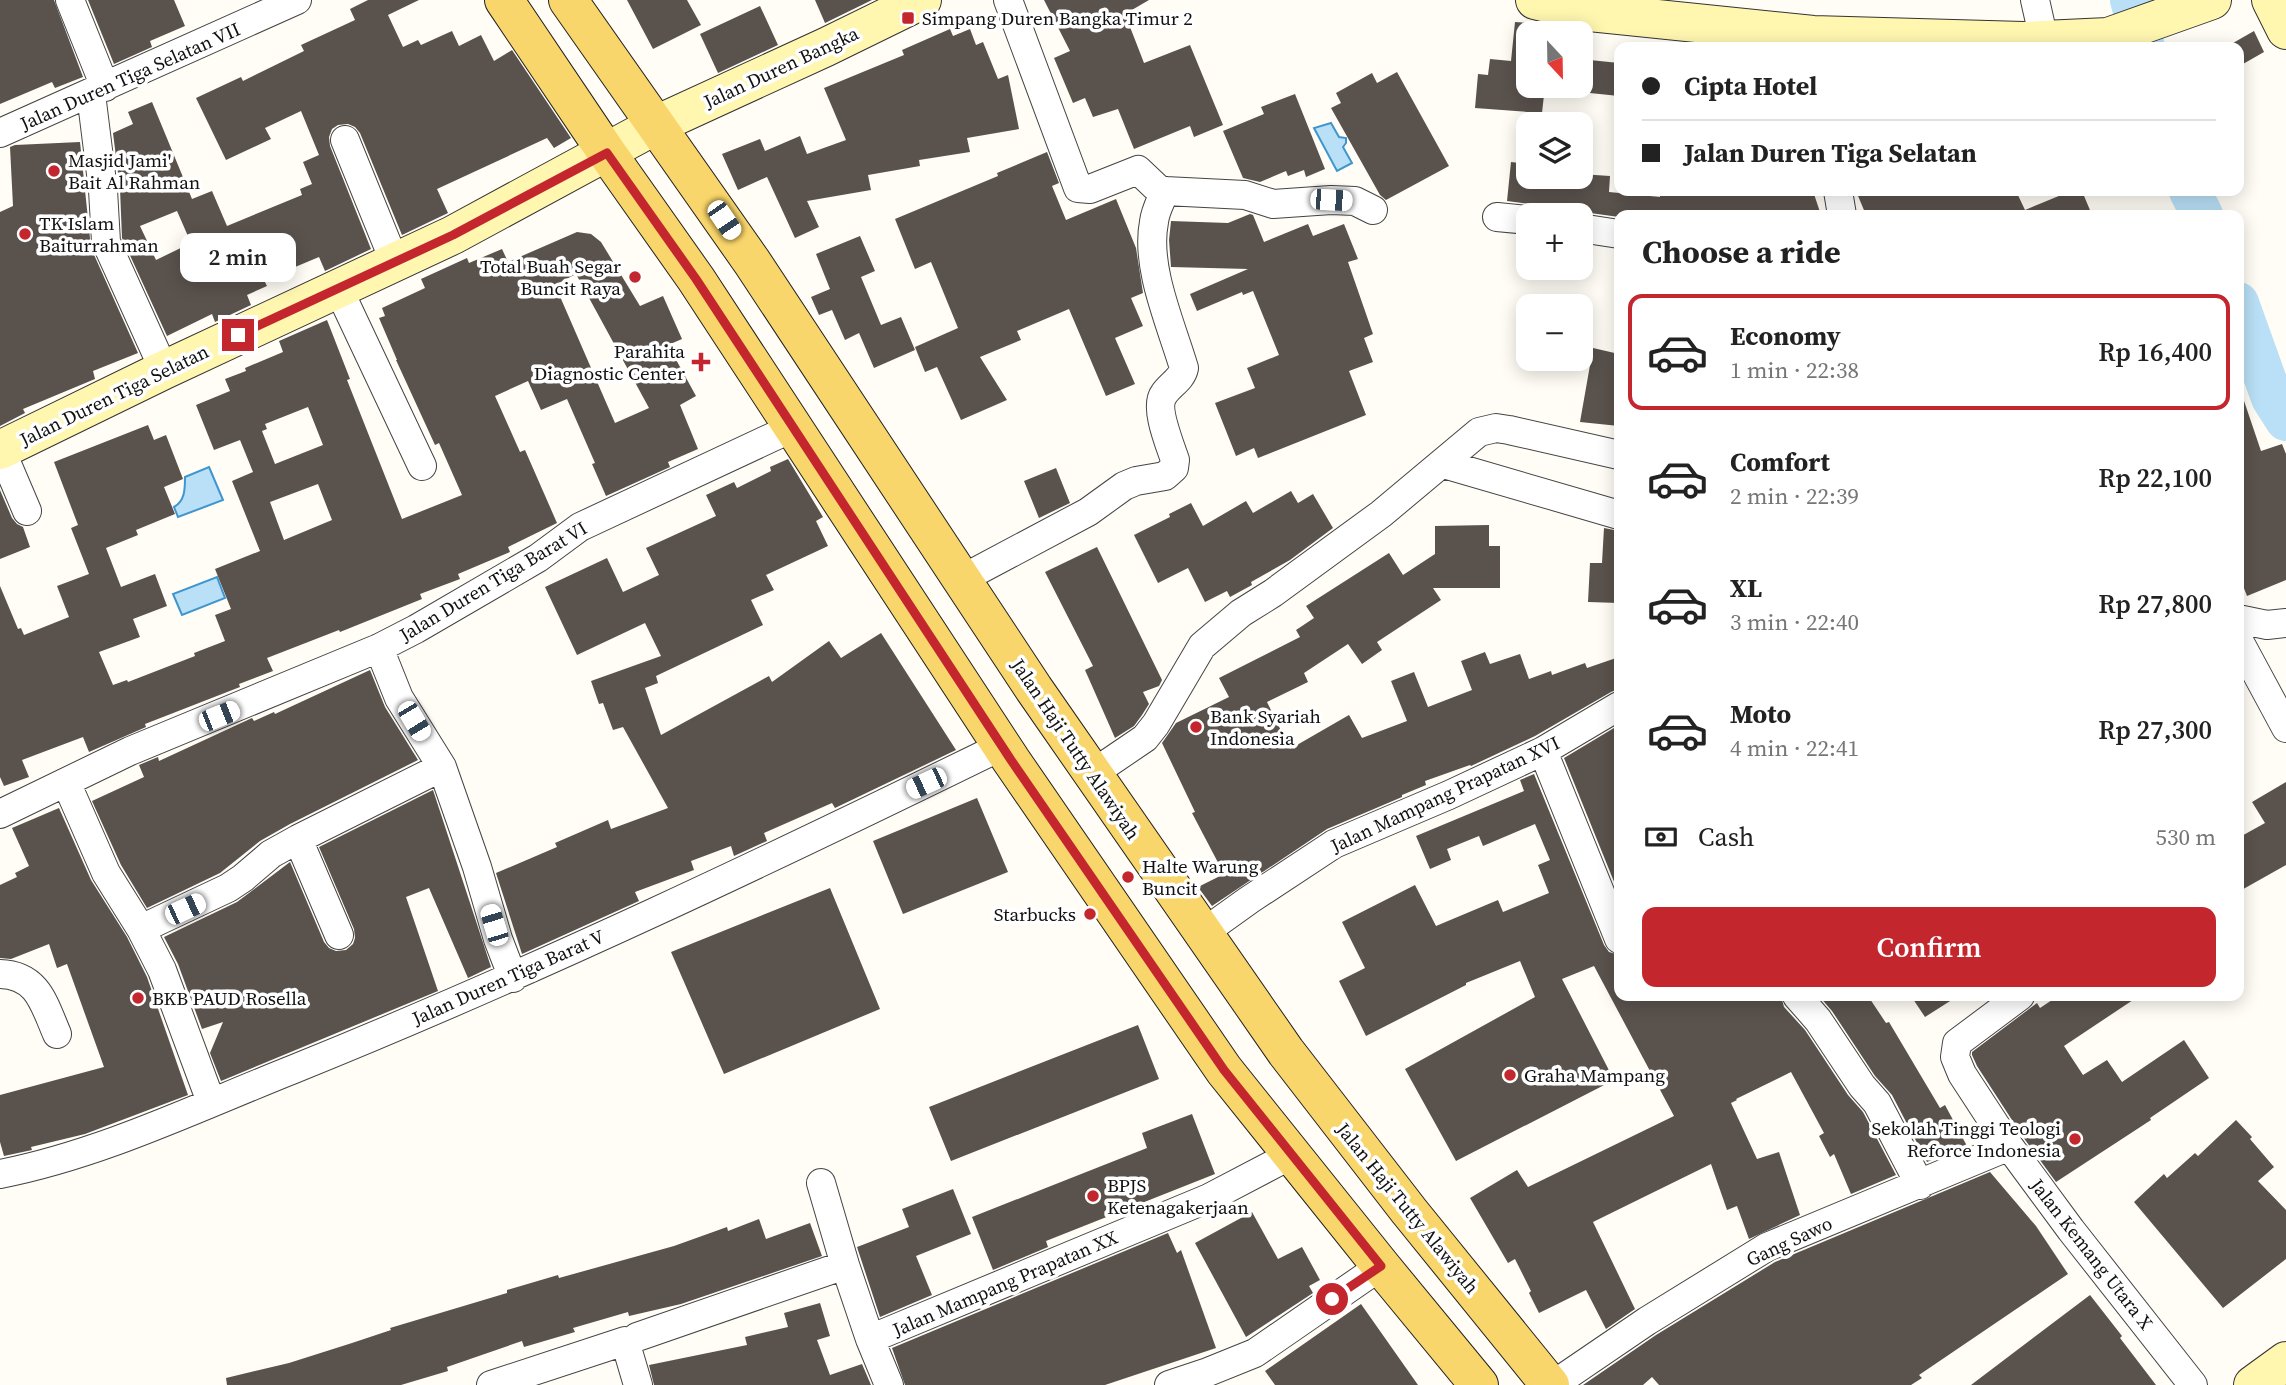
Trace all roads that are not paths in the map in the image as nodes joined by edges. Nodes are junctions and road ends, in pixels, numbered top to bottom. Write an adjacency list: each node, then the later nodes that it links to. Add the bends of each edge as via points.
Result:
1 (70, 0): 14 (street)
2 (297, 0): 14 (street, Jalan Duren Tiga Selatan VII)
3 (504, 0): 18 (main road)
4 (568, 0): 15 (main road, Jalan Haji Tutty Alawiyah)
5 (922, 0): 15 (street, Jalan Duren Bangka)
6 (1008, 0): 19 (street, via 1078,188 1090,189 1138,170)
7 (1535, 0): 13 (street, via 1580,11)
8 (2035, 0): 12 (street)
9 (2212, 0): 12 (street, via 2116,34)
10 (2271, 0): 11 (street)
11 (2286, 30)
12 (2044, 40): 13 (street)
13 (1814, 41)
14 (98, 90): 16 (street, Jalan Duren Tiga Selatan VII); 27 (street, via 106,243)
15 (648, 129): 18 (street, Jalan Duren Tiga Selatan); 35 (main road, Jalan Haji Tutty Alawiyah, via 752,262)
16 (0, 133)
17 (345, 140): 25 (street)
18 (607, 153): 25 (street, Jalan Duren Tiga Selatan); 28 (main road, via 696,279)
19 (1165, 191): 20 (street, via 1245,195 1273,204 1355,201); 35 (street, via 1153,222 1153,237 1156,281 1184,368 1160,405 1174,468 1165,476 1124,486 1088,512)
20 (1373, 210)
21 (1497, 217): 22 (street)
22 (1516, 219)
23 (1593, 230): 24 (street)
24 (1614, 233)
25 (395, 262): 26 (street, Jalan Duren Tiga Selatan)
26 (338, 288): 27 (street, Jalan Duren Tiga Selatan); 32 (street)
27 (164, 370): 29 (street, Jalan Duren Tiga Selatan)
28 (792, 428): 38 (street, Jalan Duren Tiga Barat VI, via 580,527 538,558); 42 (main road)
29 (1, 450): 33 (street)
30 (1614, 454): 31 (street, via 1496,428 1479,432)
31 (1444, 464): 34 (street); 45 (street, via 1202,646 1145,738)
32 (422, 466)
33 (27, 511)
34 (1614, 514)
35 (962, 579): 45 (main road, Jalan Haji Tutty Alawiyah)
36 (2244, 620): 37 (street)
37 (2286, 623)
38 (379, 648): 44 (street, via 399,698); 46 (street, Jalan Duren Tiga Barat VI)
39 (2244, 650): 41 (street)
40 (1614, 709): 43 (street, Jalan Mampang Prapatan XVI)
41 (2286, 728)
42 (1002, 746): 54 (street, Jalan Duren Tiga Barat V); 60 (main road, via 1224,1070)
43 (1542, 751): 49 (street); 51 (street, Jalan Mampang Prapatan XVI, via 1334,844)
44 (442, 767): 48 (street); 54 (street)
45 (1092, 774): 51 (main road, Jalan Haji Tutty Alawiyah)
46 (66, 782): 47 (street, Jalan Duren Tiga Barat VI); 50 (street, via 106,873)
47 (0, 814)
48 (298, 839): 50 (street, via 228,888); 52 (street)
49 (1614, 927)
50 (141, 929): 58 (street, via 162,970)
51 (1203, 933): 74 (main road, Jalan Haji Tutty Alawiyah, via 1327,1107)
52 (340, 934)
53 (0, 974): 57 (street, via 26,981 39,993)
54 (513, 978): 58 (street, Jalan Duren Tiga Barat V)
55 (1801, 1001): 63 (street, via 1877,1103)
56 (2013, 1001): 75 (street, Jalan Kemang Utara X, via 1957,1043 1955,1058 1962,1074 2071,1230)
57 (57, 1034)
58 (211, 1102): 61 (street, Jalan Duren Tiga Barat V, via 119,1140 38,1167)
59 (2005, 1148): 63 (street, Gang Sawo)
60 (1291, 1155): 65 (main road); 67 (street, Jalan Mampang Prapatan XX, via 1209,1198)
61 (0, 1174)
62 (821, 1183): 64 (street, Jalan Mampang Prapatan XX)
63 (1920, 1185): 74 (street, Gang Sawo, via 1767,1247)
64 (845, 1265): 66 (street); 67 (street, Jalan Mampang Prapatan XX)
65 (1381, 1266): 72 (street, via 1255,1353); 73 (main road)
66 (631, 1339): 69 (street); 70 (street)
67 (870, 1339): 71 (street, Jalan Mampang Prapatan XX)
68 (2286, 1361): 76 (street)
69 (491, 1385)
70 (638, 1385)
71 (889, 1385)
72 (1169, 1385)
73 (1479, 1385)
74 (1552, 1385)
75 (2193, 1385)
76 (2253, 1385)

